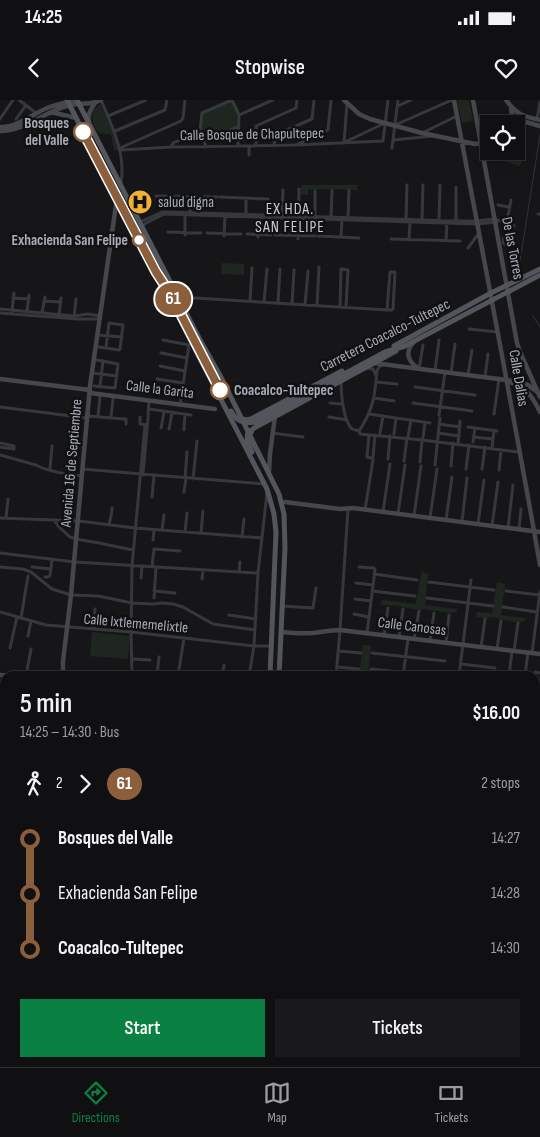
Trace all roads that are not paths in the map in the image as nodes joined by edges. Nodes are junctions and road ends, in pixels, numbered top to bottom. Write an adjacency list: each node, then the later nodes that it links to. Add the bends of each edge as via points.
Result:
1 (13, 100): 34 (street)
2 (19, 100): 24 (street)
3 (101, 100): 23 (street); 31 (street)
4 (146, 100): 31 (street)
5 (167, 100): 44 (street, via 165,110)
6 (186, 100): 62 (street, via 181,121)
7 (232, 100): 20 (street); 29 (street)
8 (273, 100): 29 (street)
9 (297, 100): 56 (street, via 296,108 256,126)
10 (314, 100): 57 (street, via 312,119 275,136)
11 (331, 100): 58 (street, via 328,130)
12 (388, 100): 38 (street)
13 (398, 100): 25 (street)
14 (411, 100): 25 (street)
15 (453, 100): 32 (street, Calle Dalias); 39 (street)
16 (473, 100): 48 (street, De las Torres)
17 (506, 100): 26 (street)
18 (78, 101): 19 (street); 23 (street); 40 (main road)
19 (68, 102): 27 (street); 33 (main road)
20 (222, 102): 45 (street, via 202,113)
21 (346, 102): 38 (street, via 358,114); 52 (street)
22 (540, 102): 37 (street)
23 (96, 103): 40 (street, via 88,116)
24 (26, 105): 28 (street); 35 (street)
25 (397, 106): 39 (street)
26 (510, 106): 30 (street); 37 (street, via 518,114)
27 (49, 110): 28 (street); 33 (street); 43 (street, via 18,128)
28 (36, 113): 41 (street, via 11,126)
29 (239, 115): 42 (street)
30 (512, 115)
31 (108, 116): 44 (street)
32 (457, 116): 46 (street); 51 (street, Calle Dalias)
33 (76, 118): 77 (main road)
34 (0, 119)
35 (16, 119)
36 (525, 121): 37 (street)
37 (539, 122)
38 (385, 123): 39 (street); 52 (street); 52 (street, Calle Bosque de Chapultepec, via 383,141)
39 (395, 125): 46 (street); 49 (street)
40 (90, 126): 65 (main road)
41 (0, 127)
42 (238, 127): 50 (street); 54 (street)
43 (0, 131)
44 (115, 131): 62 (street)
45 (200, 131): 50 (street); 59 (street, via 173,143)
46 (422, 133): 47 (street)
47 (436, 136): 49 (street); 51 (street)
48 (480, 138)
49 (393, 140): 61 (street)
50 (204, 141): 60 (street)
51 (462, 142): 53 (street); 100 (street, Calle Dalias)
52 (344, 143): 58 (street, Calle Bosque de Chapultepec)
53 (480, 143)
54 (238, 146): 55 (street, Calle Bosque de Chapultepec); 60 (street, Calle Bosque de Chapultepec)
55 (249, 146): 56 (street, Calle Bosque de Chapultepec); 63 (street)
56 (256, 146): 57 (street, Calle Bosque de Chapultepec)
57 (274, 146): 58 (street, Calle Bosque de Chapultepec)
58 (295, 146)
59 (171, 147): 60 (street, Calle Bosque de Chapultepec); 62 (street, Calle Bosque de Chapultepec)
60 (206, 147)
61 (392, 148)
62 (120, 149): 65 (street)
63 (249, 155)
64 (484, 160): 98 (street, De las Torres)
65 (120, 184): 101 (main road)
66 (423, 184): 94 (street)
67 (407, 185): 95 (street)
68 (440, 185): 96 (street)
69 (456, 187): 97 (street)
70 (299, 189): 91 (street)
71 (282, 190): 86 (street)
72 (349, 190): 92 (street)
73 (315, 191): 88 (street)
74 (332, 191): 89 (street)
75 (156, 196): 76 (street)
76 (191, 196): 78 (street); 83 (street)
77 (117, 198): 129 (main road); 155 (street, Avenida 16 de Septiembre)
78 (246, 198): 79 (street); 85 (street)
79 (268, 199)
80 (511, 200): 82 (street)
81 (498, 205): 82 (street)
82 (510, 207): 102 (street)
83 (190, 212): 84 (street); 90 (street)
84 (185, 214): 90 (street); 101 (street, via 162,215); 108 (street)
85 (246, 214): 87 (street); 90 (street)
86 (282, 215): 87 (street); 91 (street)
87 (259, 216): 90 (street); 91 (street); 112 (street)
88 (314, 216): 89 (street); 91 (street)
89 (331, 216): 93 (street)
90 (224, 217): 111 (street)
91 (298, 217): 93 (street); 113 (street)
92 (348, 217): 93 (street); 95 (street)
93 (342, 218): 95 (street); 114 (street)
94 (422, 219): 95 (street); 96 (street)
95 (408, 220): 99 (street); 117 (street)
96 (439, 220): 99 (street)
97 (456, 221): 99 (street); 100 (street)
98 (497, 221): 100 (street); 102 (street); 131 (street, De las Torres)
99 (447, 222): 100 (street); 118 (street)
100 (476, 223): 107 (street, Calle Dalias)
101 (141, 224): 135 (main road)
102 (506, 224): 103 (street); 120 (street, via 504,244)
103 (514, 226)
104 (168, 232): 108 (street)
105 (201, 233): 108 (street)
106 (207, 233): 111 (street)
107 (478, 233): 121 (street); 133 (street, Calle Dalias)
108 (185, 234)
109 (241, 234): 111 (street)
110 (247, 234): 112 (street)
111 (224, 235)
112 (258, 236): 113 (street)
113 (298, 237): 114 (street)
114 (341, 237): 115 (street)
115 (359, 238)
116 (391, 239): 117 (street)
117 (409, 240): 118 (street)
118 (446, 241): 119 (street)
119 (460, 241)
120 (511, 246)
121 (468, 248)
122 (320, 267): 144 (street)
123 (252, 268): 139 (street)
124 (266, 269): 140 (street)
125 (280, 269): 141 (street)
126 (540, 269): 131 (main road, Carretera Coacalco-Tultepec)
127 (294, 270): 142 (street)
128 (308, 271): 143 (street)
129 (156, 272): 165 (main road); 168 (main road, via 233,415 244,423 255,422 385,352)
130 (540, 275): 132 (main road, Carretera Coacalco-Tultepec)
131 (507, 285): 132 (street, De las Torres); 133 (main road, Carretera Coacalco-Tultepec)
132 (508, 291): 138 (main road, Carretera Coacalco-Tultepec); 209 (street, De las Torres, via 520,352)
133 (491, 293): 138 (street, Calle Dalias); 156 (main road, Carretera Coacalco-Tultepec)
134 (29, 295): 137 (street)
135 (178, 297): 139 (street); 243 (main road)
136 (76, 299): 154 (street)
137 (28, 300): 147 (street, via 13,295); 150 (street)
138 (492, 300): 156 (main road, Carretera Coacalco-Tultepec); 158 (street, Calle Dalias)
139 (250, 302): 140 (street)
140 (264, 302): 141 (street)
141 (278, 303): 142 (street)
142 (292, 304): 143 (street)
143 (305, 305): 144 (street)
144 (317, 306): 145 (street)
145 (340, 307): 146 (street); 146 (street, via 342,269 348,270)
146 (346, 307): 148 (street)
147 (12, 310): 149 (street); 150 (street)
148 (388, 310): 148 (street, via 390,272 395,272 393,310)
149 (0, 311): 152 (street)
150 (27, 312): 152 (street)
151 (42, 313): 152 (street); 153 (street); 153 (street, via 44,299 61,300)
152 (33, 314): 154 (street)
153 (59, 315): 154 (street)
154 (74, 318): 155 (street)
155 (100, 318): 159 (street, Avenida 16 de Septiembre)
156 (447, 321): 163 (main road, Carretera Coacalco-Tultepec); 184 (main road, Carretera Coacalco-Tultepec)
157 (470, 329): 158 (street)
158 (498, 332): 196 (street, Calle Dalias)
159 (98, 334): 160 (street); 186 (street, Avenida 16 de Septiembre)
160 (107, 335): 161 (street); 161 (street, via 110,322 123,325); 170 (street)
161 (122, 337): 170 (street, via 120,350)
162 (163, 340): 165 (street)
163 (416, 340): 168 (main road, Carretera Coacalco-Tultepec); 181 (street, via 408,354)
164 (439, 340): 183 (street)
165 (190, 344): 174 (street); 228 (main road)
166 (423, 344): 181 (street)
167 (455, 344): 187 (street)
168 (405, 346): 177 (main road, Carretera Coacalco-Tultepec)
169 (99, 347): 170 (street)
170 (106, 348)
171 (472, 350): 190 (street)
172 (161, 353): 174 (street)
173 (488, 354): 192 (street)
174 (187, 358): 182 (street)
175 (97, 360): 176 (street)
176 (103, 361): 188 (street); 191 (street, via 118,364)
177 (374, 363): 178 (street); 180 (main road, Carretera Coacalco-Tultepec)
178 (388, 364): 181 (street); 189 (street, via 379,367)
179 (160, 366): 182 (street)
180 (365, 368): 189 (street, via 373,369); 197 (main road, Carretera Coacalco-Tultepec)
181 (419, 368): 183 (street)
182 (185, 371): 199 (street)
183 (435, 371): 185 (street)
184 (340, 372): 200 (main road); 222 (main road, Carretera Coacalco-Tultepec)
185 (445, 372): 187 (street); 206 (street)
186 (92, 373): 188 (street); 207 (street, Avenida 16 de Septiembre)
187 (451, 373): 190 (street)
188 (101, 374): 191 (street); 203 (street)
189 (377, 375): 198 (street)
190 (468, 375): 192 (street)
191 (117, 376): 203 (street, via 115,388)
192 (485, 377): 195 (street)
193 (0, 379): 207 (street, Calle la Garita)
194 (157, 379): 199 (street)
195 (499, 379): 196 (street); 235 (street)
196 (506, 380): 209 (street, via 524,382); 232 (street, via 526,390); 285 (street, Calle Dalias)
197 (341, 381): 200 (main road, Carretera Coacalco-Tultepec); 205 (street)
198 (376, 382): 201 (street); 214 (street)
199 (183, 383): 211 (street)
200 (331, 384): 205 (street); 237 (main road, Carretera Coacalco-Tultepec); 362 (main road, via 255,421 247,433 247,442 274,498 278,522)
201 (397, 384)
202 (94, 386): 203 (street)
203 (100, 386)
204 (415, 387): 206 (street)
205 (341, 388): 220 (street)
206 (442, 390): 210 (street); 224 (street)
207 (90, 392): 216 (street, Calle la Garita); 238 (street, Avenida 16 de Septiembre)
208 (155, 392): 211 (street)
209 (538, 392): 212 (street, De las Torres)
210 (475, 395)
211 (181, 396): 221 (street)
212 (540, 397)
213 (100, 398): 239 (street)
214 (374, 398): 217 (street); 234 (street)
215 (113, 399): 242 (street)
216 (149, 401): 221 (street, Calle la Garita); 225 (street)
217 (394, 401)
218 (330, 403): 220 (street)
219 (412, 403): 224 (street)
220 (342, 404): 246 (street)
221 (180, 405): 226 (street, Calle la Garita)
222 (276, 406): 227 (main road, Carretera Coacalco-Tultepec); 237 (main road)
223 (0, 407): 238 (street)
224 (440, 407): 230 (street); 252 (street)
225 (149, 409): 229 (street); 253 (street)
226 (215, 409): 228 (street, Calle la Garita)
227 (270, 409): 237 (street); 243 (main road, Carretera Coacalco-Tultepec, via 249,420)
228 (227, 410): 309 (main road)
229 (164, 411): 231 (street); 256 (street)
230 (472, 411)
231 (172, 412): 233 (street); 258 (street)
232 (540, 412)
233 (185, 414): 236 (street); 259 (street)
234 (369, 414): 241 (street); 260 (street)
235 (494, 414)
236 (191, 415)
237 (277, 415): 261 (street); 264 (main road, Carretera Coacalco-Tultepec, via 253,429)
238 (88, 416): 239 (street); 292 (street, Avenida 16 de Septiembre)
239 (96, 416): 242 (street)
240 (140, 416): 253 (street, via 140,424)
241 (382, 416): 245 (street); 262 (street)
242 (112, 417): 251 (street, via 126,419)
243 (241, 418): 264 (main road)
244 (329, 418): 246 (street)
245 (396, 418): 247 (street); 267 (street)
246 (347, 420): 260 (street, via 352,429)
247 (410, 420): 249 (street); 271 (street)
248 (460, 421): 254 (street)
249 (425, 422): 250 (street); 272 (street)
250 (430, 422)
251 (126, 424)
252 (439, 424): 254 (street); 263 (street)
253 (147, 425): 299 (street)
254 (460, 427): 268 (street)
255 (468, 427): 257 (street)
256 (161, 428)
257 (475, 428): 270 (street); 273 (street, via 495,430)
258 (169, 429)
259 (184, 430)
260 (359, 431): 265 (street)
261 (272, 433): 269 (street); 298 (street)
262 (380, 433)
263 (438, 433): 268 (street); 275 (street)
264 (250, 435): 298 (main road)
265 (369, 435): 266 (street); 266 (street, via 368,458 373,457)
266 (375, 435): 267 (street)
267 (392, 435): 271 (street); 287 (street)
268 (459, 436): 277 (street)
269 (303, 437)
270 (473, 437): 273 (street); 278 (street)
271 (408, 438): 272 (street); 321 (street)
272 (422, 439): 275 (street); 323 (street)
273 (493, 439): 282 (street)
274 (197, 441): 304 (street)
275 (437, 441): 277 (street); 290 (street)
276 (0, 443): 280 (street, via 15,446 14,449)
277 (455, 444): 278 (street); 291 (street)
278 (471, 444): 281 (street); 295 (street)
279 (52, 446): 293 (street)
280 (0, 447)
281 (485, 447): 282 (street); 296 (street)
282 (492, 448): 283 (street)
283 (501, 450): 285 (street); 297 (street)
284 (187, 452): 303 (street)
285 (520, 452): 340 (street, Calle Dalias)
286 (0, 455): 293 (street)
287 (388, 459)
288 (372, 460): 317 (street)
289 (390, 464): 319 (street)
290 (434, 465)
291 (451, 466)
292 (83, 468): 299 (street); 300 (street, Avenida 16 de Septiembre)
293 (50, 469): 300 (street)
294 (437, 469): 326 (street)
295 (466, 469)
296 (482, 469)
297 (499, 470)
298 (269, 472): 313 (main road)
299 (142, 475): 301 (street); 335 (street)
300 (82, 476): 330 (street, Avenida 16 de Septiembre)
301 (154, 476): 303 (street); 311 (street)
302 (452, 476): 329 (street)
303 (185, 478): 304 (street); 310 (street)
304 (193, 478): 309 (street)
305 (468, 478): 331 (street)
306 (484, 480): 333 (street)
307 (498, 482): 334 (street)
308 (513, 485): 336 (street)
309 (266, 487): 345 (street); 362 (main road, via 274,514)
310 (184, 492)
311 (152, 497)
312 (8, 499): 325 (street)
313 (284, 503): 315 (street); 394 (main road)
314 (112, 508): 332 (street)
315 (348, 509): 317 (street); 417 (street)
316 (521, 509): 337 (street)
317 (366, 510): 319 (street)
318 (203, 511): 343 (street)
319 (383, 512): 321 (street)
320 (187, 513): 341 (street)
321 (398, 514): 323 (street)
322 (164, 515): 339 (street)
323 (414, 516): 326 (street)
324 (0, 518): 325 (street)
325 (6, 518): 328 (street)
326 (430, 518): 329 (street)
327 (244, 519): 344 (street)
328 (54, 520): 330 (street); 346 (street)
329 (446, 520): 331 (street)
330 (79, 521): 332 (street); 346 (street, Avenida 16 de Septiembre)
331 (462, 521): 333 (street)
332 (108, 524): 335 (street)
333 (478, 524): 334 (street)
334 (492, 524): 336 (street)
335 (135, 528): 338 (street); 349 (street)
336 (508, 528): 337 (street)
337 (519, 529): 340 (street)
338 (154, 530): 339 (street); 347 (street)
339 (162, 530): 341 (street)
340 (534, 531): 342 (street); 348 (street, Calle Dalias)
341 (185, 532): 343 (street)
342 (540, 532)
343 (201, 533): 344 (street)
344 (242, 537): 345 (street)
345 (262, 538): 367 (street)
346 (76, 539): 349 (street); 354 (street, Avenida 16 de Septiembre)
347 (153, 540)
348 (536, 540): 351 (street); 356 (street)
349 (133, 550): 358 (street)
350 (180, 551): 361 (street, via 154,550)
351 (540, 552)
352 (0, 553): 353 (street)
353 (52, 559): 354 (street); 364 (street)
354 (75, 562): 358 (street); 386 (street, Avenida 16 de Septiembre)
355 (240, 562): 366 (street)
356 (540, 565)
357 (32, 566): 364 (street)
358 (132, 566): 359 (street); 392 (street)
359 (142, 566): 361 (street); 371 (street)
360 (0, 567): 386 (street, via 23,568 52,589)
361 (154, 567): 365 (street); 383 (street)
362 (275, 567): 431 (main road)
363 (359, 567): 368 (street, via 374,568)
364 (51, 568): 370 (street, via 50,577)
365 (203, 570): 366 (street); 372 (street)
366 (239, 572): 367 (street)
367 (258, 573): 409 (street)
368 (374, 574): 373 (street); 377 (street)
369 (28, 576): 408 (street)
370 (45, 577)
371 (142, 578)
372 (202, 579)
373 (417, 580)
374 (471, 580): 378 (street)
375 (429, 582): 378 (street)
376 (356, 583): 377 (street)
377 (373, 585): 381 (street)
378 (470, 587): 380 (street); 393 (street)
379 (316, 588): 394 (street, via 313,608)
380 (494, 590)
381 (372, 591): 387 (street); 391 (street)
382 (506, 591): 385 (street)
383 (154, 592): 384 (street); 388 (street)
384 (174, 593)
385 (540, 593): 403 (street)
386 (71, 595): 392 (street, via 98,596); 414 (street, Avenida 16 de Septiembre)
387 (415, 596)
388 (154, 598)
389 (427, 598): 393 (street)
390 (355, 599): 391 (street)
391 (371, 600): 407 (street)
392 (132, 603): 416 (street, via 173,604 213,624); 418 (street)
393 (468, 603): 395 (street); 429 (street)
394 (282, 606): 419 (main road)
395 (493, 606)
396 (503, 607): 403 (street)
397 (388, 608): 422 (street)
398 (95, 609): 415 (street)
399 (403, 609): 424 (street)
400 (419, 611): 426 (street)
401 (0, 612): 408 (street, Calle Ixtlememelixtle)
402 (434, 612): 427 (street)
403 (537, 612): 440 (street)
404 (354, 614): 407 (street)
405 (229, 615): 409 (street)
406 (449, 615): 428 (street)
407 (369, 617): 420 (street)
408 (19, 618): 411 (street, Calle Ixtlememelixtle); 433 (street)
409 (256, 619): 416 (street)
410 (485, 619): 432 (street)
411 (31, 621): 414 (street, Calle Ixtlememelixtle); 421 (street)
412 (500, 621): 435 (street)
413 (518, 623): 437 (street)
414 (67, 628): 415 (street, Calle Ixtlememelixtle); 454 (street, Avenida 16 de Septiembre)
415 (94, 630): 418 (street, Calle Ixtlememelixtle)
416 (255, 630): 430 (street)
417 (340, 630): 419 (street, Calle Canosas); 420 (street, Calle Canosas); 436 (street)
418 (131, 632): 423 (street, Calle Ixtlememelixtle); 444 (street)
419 (281, 632): 461 (main road)
420 (366, 633): 422 (street, Calle Canosas)
421 (28, 636)
422 (384, 636): 424 (street, Calle Canosas)
423 (184, 638): 430 (street, Calle Ixtlememelixtle); 457 (street)
424 (399, 638): 425 (street, Calle Canosas)
425 (408, 639): 426 (street, Calle Canosas); 442 (street)
426 (414, 639): 427 (street, Calle Canosas)
427 (430, 641): 428 (street, Calle Canosas)
428 (446, 643): 429 (street, Calle Canosas)
429 (463, 645): 432 (street, Calle Canosas); 447 (street)
430 (254, 646): 431 (street, Calle Ixtlememelixtle); 459 (street)
431 (271, 646): 460 (main road)
432 (481, 647): 435 (street, Calle Canosas)
433 (10, 648)
434 (31, 649): 453 (street)
435 (497, 649): 437 (street, Calle Canosas)
436 (338, 650): 438 (street); 449 (street)
437 (513, 651): 440 (street, Calle Canosas); 466 (street)
438 (361, 653)
439 (372, 653): 442 (street)
440 (530, 653): 441 (street, Calle Canosas); 467 (street)
441 (540, 654)
442 (406, 656): 446 (street); 464 (street)
443 (159, 657): 456 (street)
444 (132, 659): 445 (street); 455 (street)
445 (150, 660)
446 (445, 660)
447 (461, 664): 450 (street); 465 (street)
448 (224, 665): 458 (street)
449 (337, 667): 451 (street); 462 (street)
450 (495, 668)
451 (359, 669)
452 (371, 669): 463 (street)
453 (27, 671)
454 (62, 671)
455 (132, 671)
456 (157, 671)
457 (179, 671)
458 (223, 671)
459 (250, 671)
460 (270, 671)
461 (278, 671)
462 (337, 671)
463 (382, 671)
464 (404, 671)
465 (460, 671)
466 (510, 671)
467 (526, 671)

